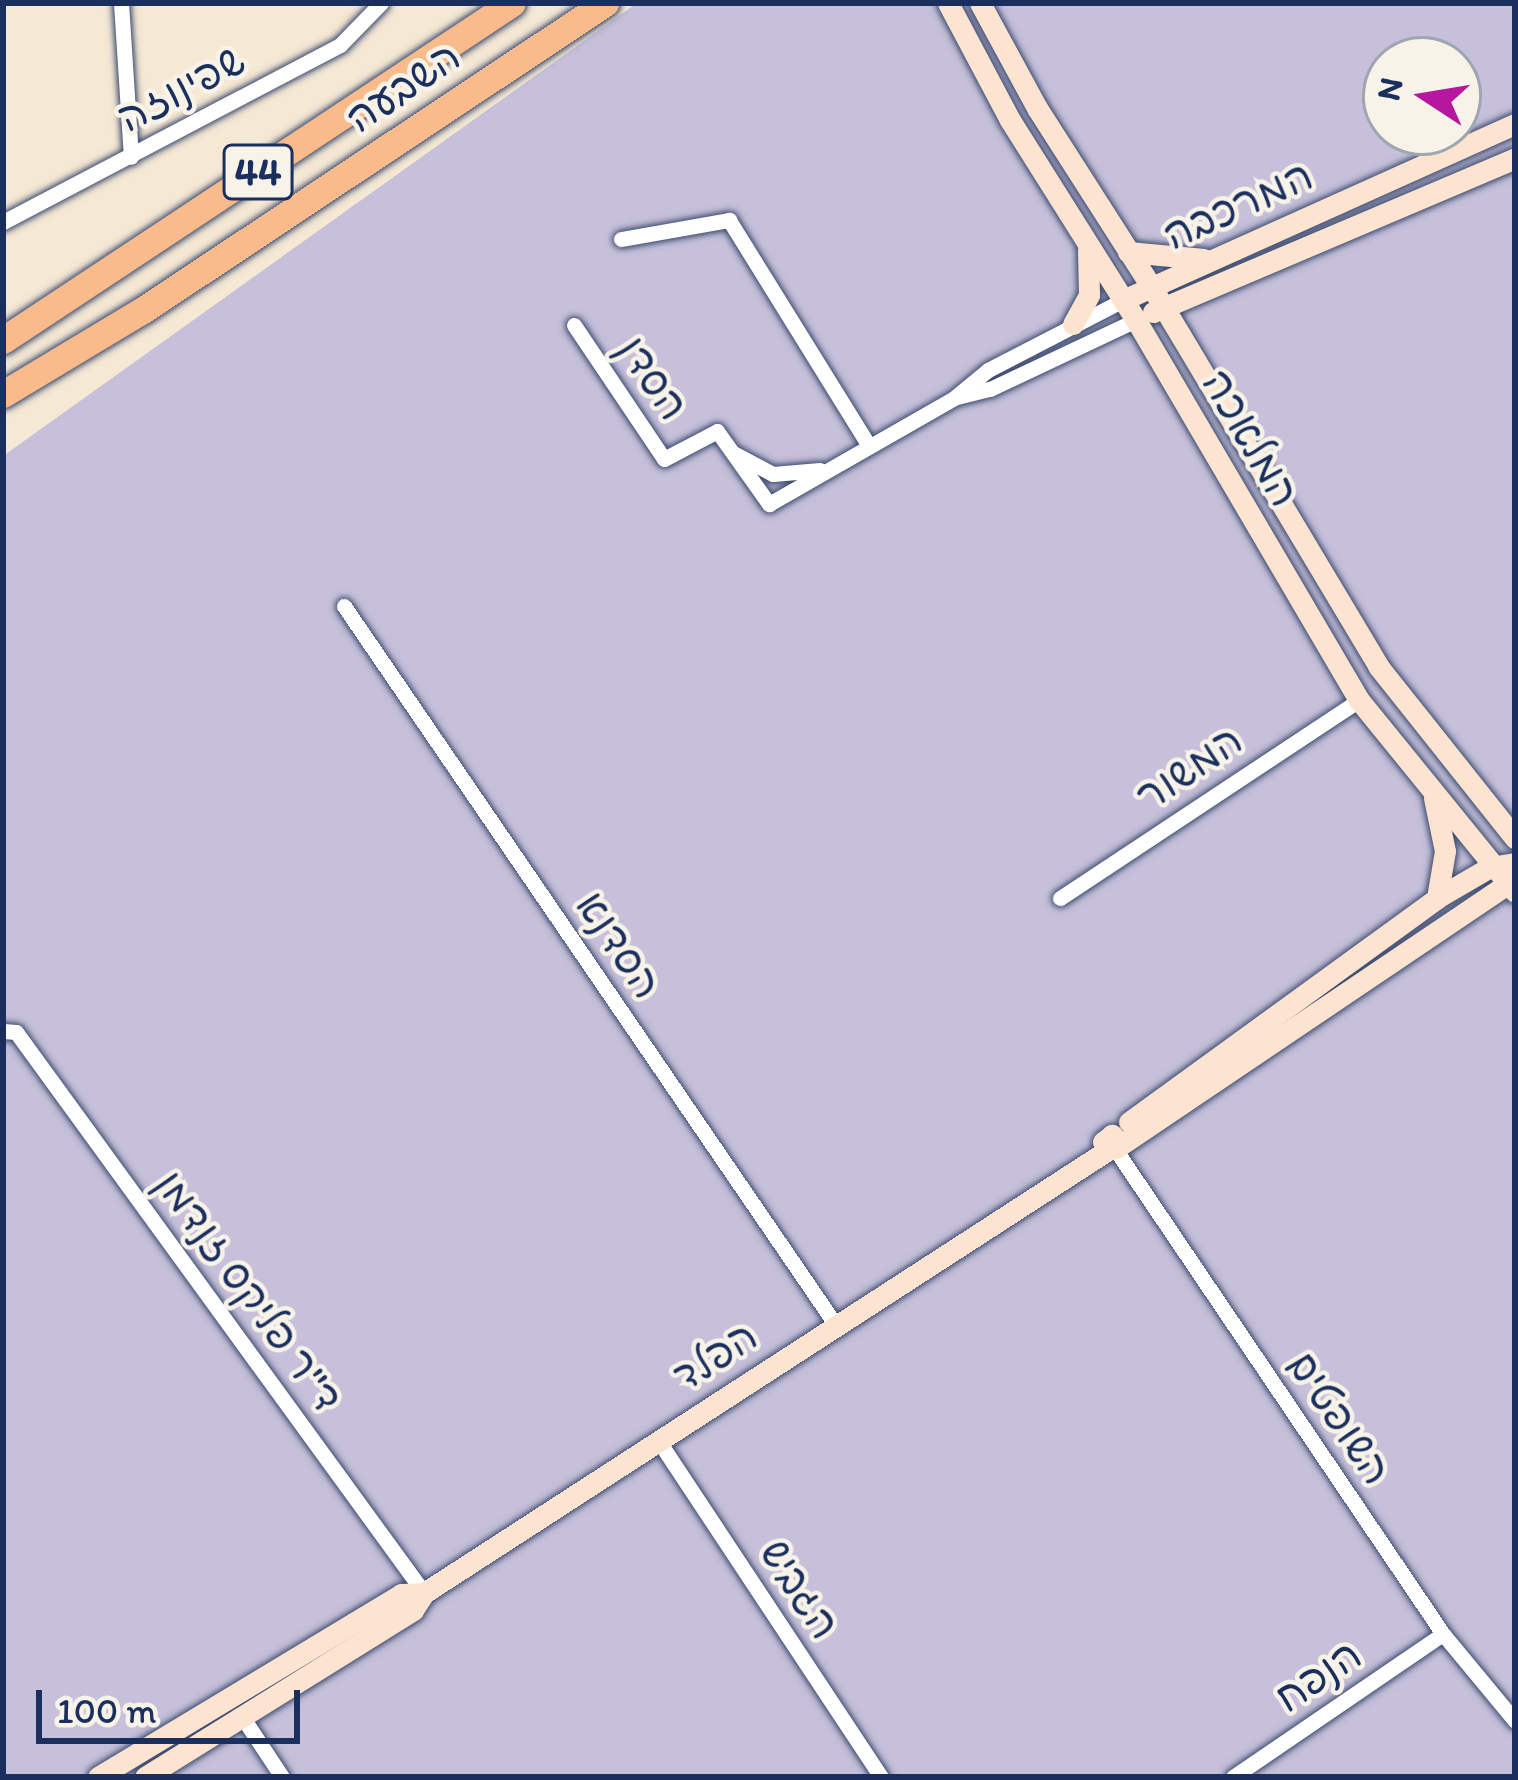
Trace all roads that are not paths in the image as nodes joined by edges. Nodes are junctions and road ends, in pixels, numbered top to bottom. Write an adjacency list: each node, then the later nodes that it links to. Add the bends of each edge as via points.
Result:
1 (122, 3): 8 (street)
2 (381, 3): 8 (street, שפינוזה, via 340,45)
3 (512, 3): 17 (highway, השבעה / 44)
4 (605, 3): 25 (highway, השבעה / 44)
5 (947, 3): 12 (street, המלאכה)
6 (980, 3): 13 (street, המלאכה)
7 (1515, 124): 14 (street, המרכבה)
8 (131, 158): 10 (street, שפינוזה)
9 (1515, 158): 16 (street, המרכבה)
10 (3, 222)
11 (621, 238): 27 (street, via 729,220)
12 (1088, 244): 19 (street, המלאכה); 20 (street, via 1089,295)
13 (1128, 252): 14 (street); 15 (street, המלאכה)
14 (1216, 258): 15 (street, המרכבה)
15 (1151, 286): 18 (street, המלאכה); 19 (street, המרכבה)
16 (1208, 288): 18 (street, המרכבה); 24 (street, via 1193,308)
17 (75, 294): 22 (highway); 23 (highway, השבעה / 44)
18 (1164, 307): 19 (street, המרכבה); 24 (street, המלאכה)
19 (1130, 310): 20 (street, הסדן); 26 (street, הסדן, via 990,389); 31 (street, המלאכה)
20 (1073, 324): 26 (street, הסדן)
21 (574, 325): 28 (street, הסדן, via 664,459 716,431)
22 (3, 326)
23 (3, 340)
24 (1191, 357): 33 (street, המלאכה, via 1378,666)
25 (3, 394)
26 (954, 398): 27 (street, הסדן)
27 (868, 446): 29 (street, הסדן)
28 (732, 453): 29 (street, הסדן, via 773,473); 29 (street, הסדן, via 769,504)
29 (829, 470)
30 (344, 606): 41 (street, הסדנא)
31 (1358, 700): 32 (street, המלאכה); 37 (street, המשור)
32 (1433, 792): 35 (street, המלאכה); 38 (street, via 1445,850)
33 (1515, 838)
34 (1515, 863): 35 (street, הפלד)
35 (1490, 867): 36 (street, המלאכה); 38 (street, הפלד)
36 (1512, 886): 40 (street, הפלד)
37 (1060, 898)
38 (1437, 898): 40 (street, הפלד, via 1186,1076)
39 (10, 1031): 43 (street, ד''ר פליקס זנדמן)
40 (1112, 1144): 41 (street, הפלד); 44 (street, השופטים)
41 (835, 1324): 42 (street, הפלד)
42 (658, 1440): 43 (street, הפלד); 50 (street, הגביש)
43 (424, 1593): 45 (street, הפלד, via 413,1610); 47 (street, הפלד, via 400,1594)
44 (1443, 1634): 46 (street, השופטים); 51 (street, הנפח)
45 (243, 1718): 48 (street, הפלד); 49 (street)
46 (1515, 1721)
47 (98, 1777)
48 (146, 1777)
49 (283, 1777)
50 (881, 1777)
51 (1232, 1777)

